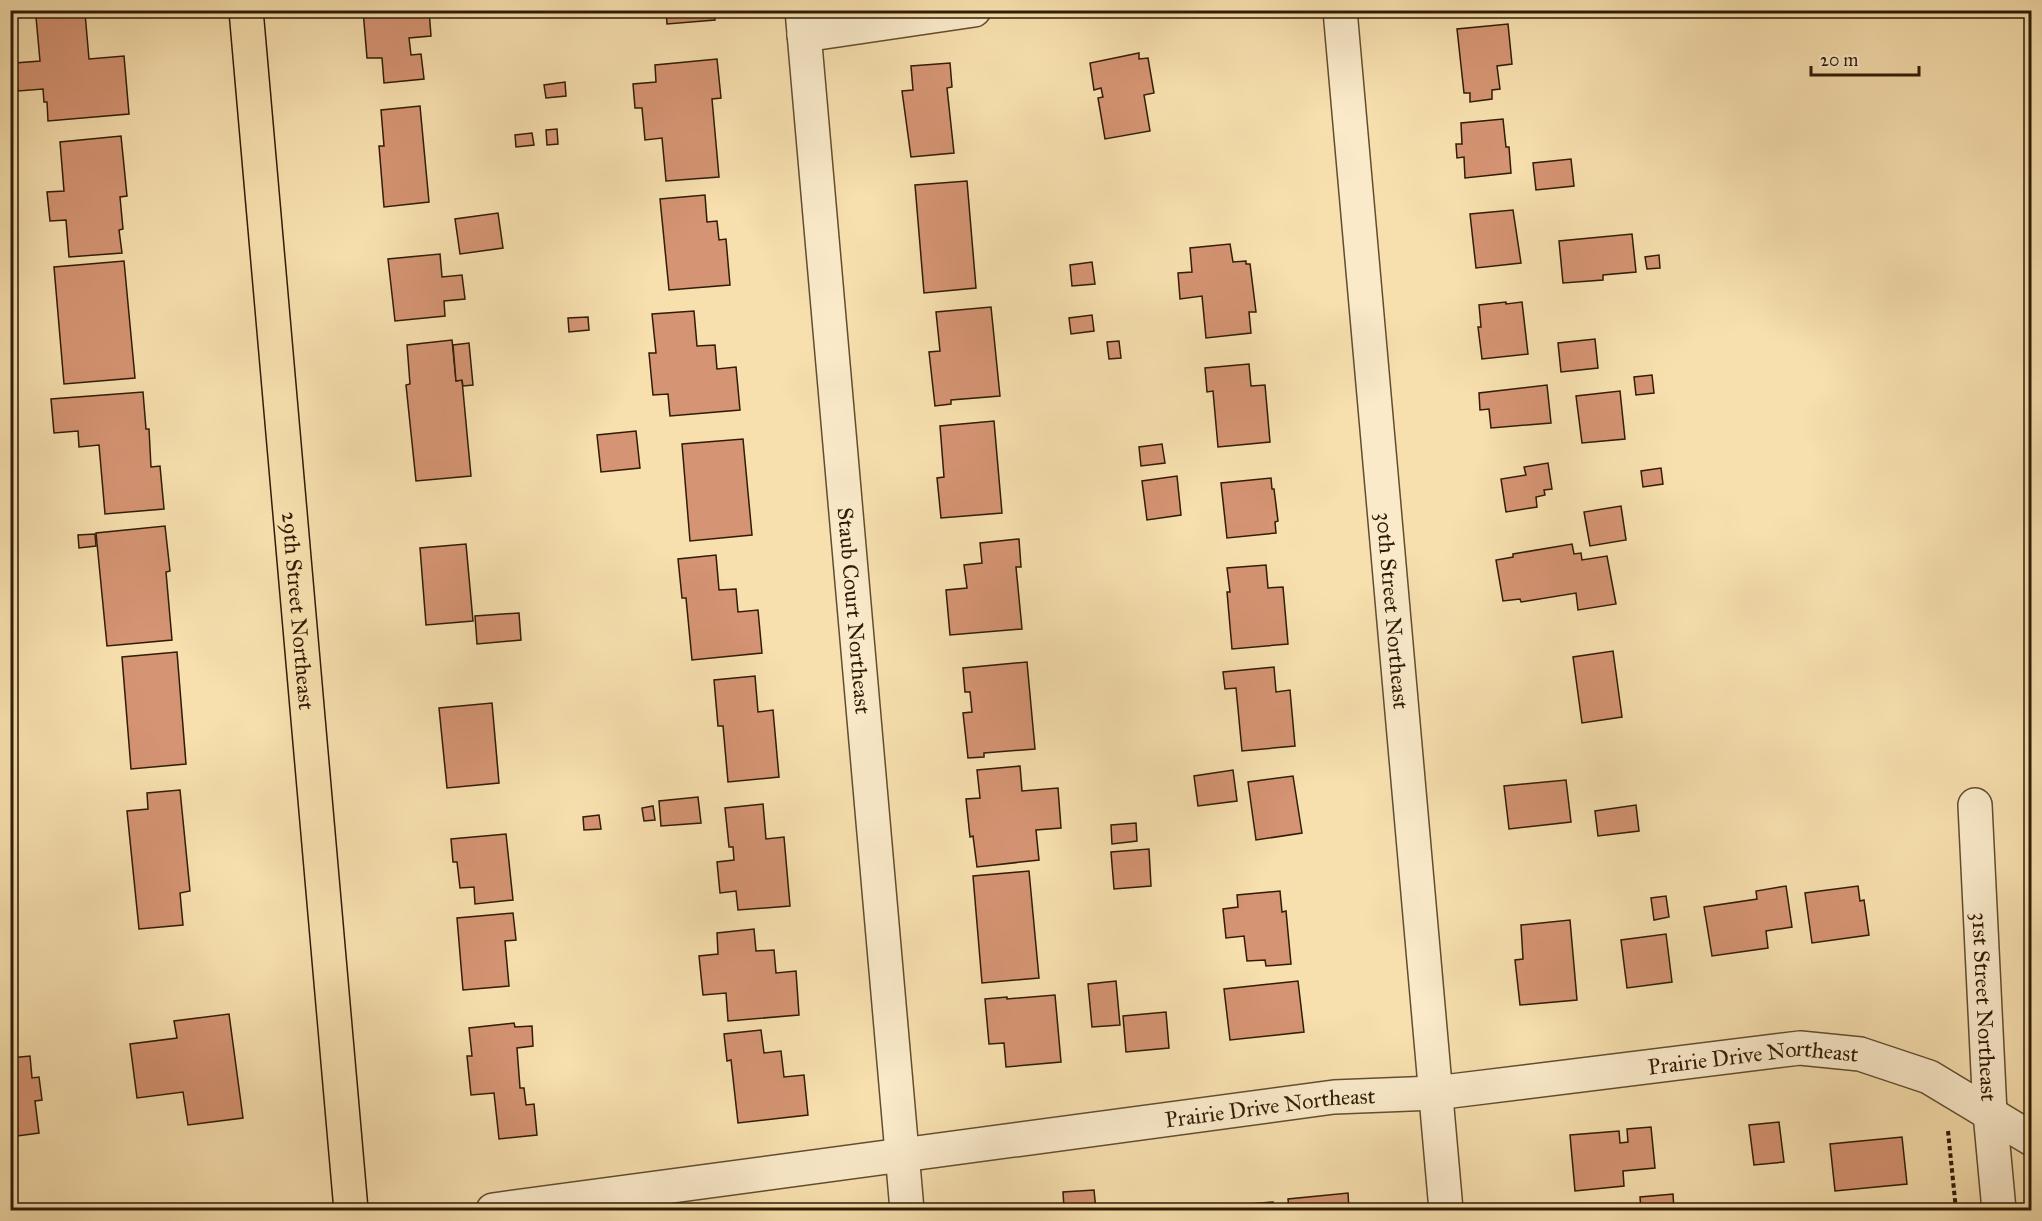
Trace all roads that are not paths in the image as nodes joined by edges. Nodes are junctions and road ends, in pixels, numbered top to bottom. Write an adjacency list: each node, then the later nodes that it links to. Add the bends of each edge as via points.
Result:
1 (246, 10): 10 (main road, 29th Street Northeast)
2 (974, 10): 4 (street)
3 (1340, 10): 6 (street, 30th Street Northeast)
4 (803, 23): 9 (street, Staub Court Northeast)
5 (1975, 805): 7 (street, 31st Street Northeast)
6 (1435, 1093): 7 (street, Prairie Drive Northeast, via 1800,1048 1860,1054 1929,1077); 9 (street, Prairie Drive Northeast, via 1334,1097); 13 (street, 30th Street Northeast)
7 (1990, 1113): 8 (street, Prairie Drive Northeast); 14 (street, 31st Street Northeast)
8 (2031, 1139)
9 (902, 1155): 11 (street, Prairie Drive Northeast); 12 (street, Staub Court Northeast)
10 (351, 1210)
11 (493, 1210)
12 (907, 1210)
13 (1446, 1210)
14 (1999, 1210)

